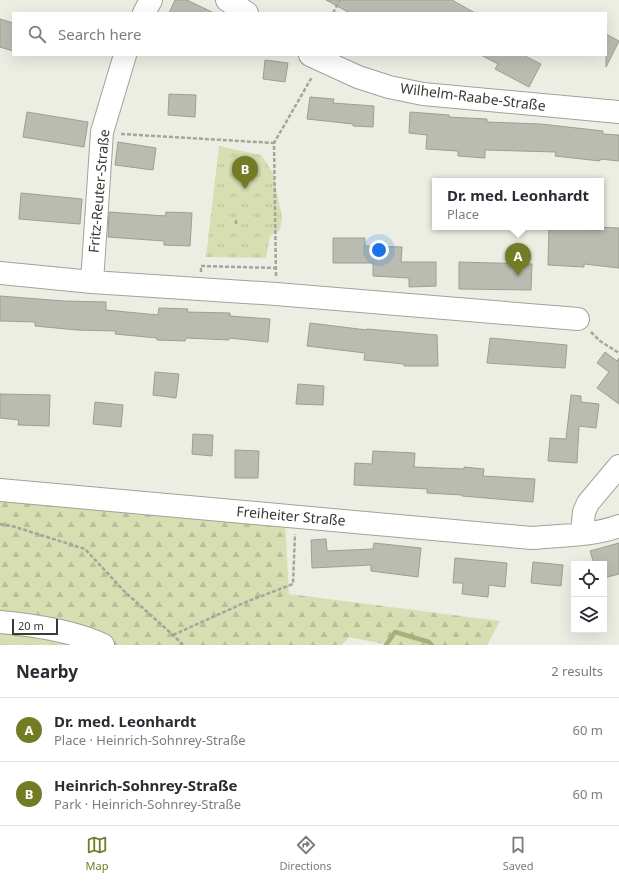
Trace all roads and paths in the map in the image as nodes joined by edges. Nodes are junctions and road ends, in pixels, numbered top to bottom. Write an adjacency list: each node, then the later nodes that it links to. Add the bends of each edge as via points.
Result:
1 (151, 0): 4 (street)
2 (227, 0): 5 (street)
3 (340, 0): 6 (path)
4 (145, 12)
5 (245, 12)
6 (334, 12)
7 (125, 56): 10 (street, Fritz-Reuter-Straße)
8 (313, 57): 9 (street, Wilhelm-Raabe-Straße, via 358,77 424,94); 11 (path, via 316,70)
9 (619, 112)
10 (102, 132): 11 (path); 17 (street, Fritz-Reuter-Straße)
11 (274, 143): 15 (path)
12 (236, 219): 13 (path)
13 (236, 224)
14 (201, 266): 15 (path)
15 (276, 268): 18 (path)
16 (0, 273): 17 (street)
17 (92, 282): 18 (street)
18 (276, 294): 19 (street)
19 (583, 324): 20 (path, via 600,341)
20 (619, 353)
21 (619, 466): 26 (street, via 588,503 584,512)
22 (0, 490): 23 (street, Freiheiter Straße)
23 (295, 516): 26 (street, Freiheiter Straße, via 532,538); 28 (path, via 293,584)
24 (0, 524): 28 (path, via 85,549 124,592)
25 (619, 526): 26 (street, Freiheiter Straße, via 610,530)
26 (582, 533)
27 (0, 622): 29 (street, via 34,625)
28 (174, 635): 30 (path)
29 (103, 645)
30 (183, 645)

